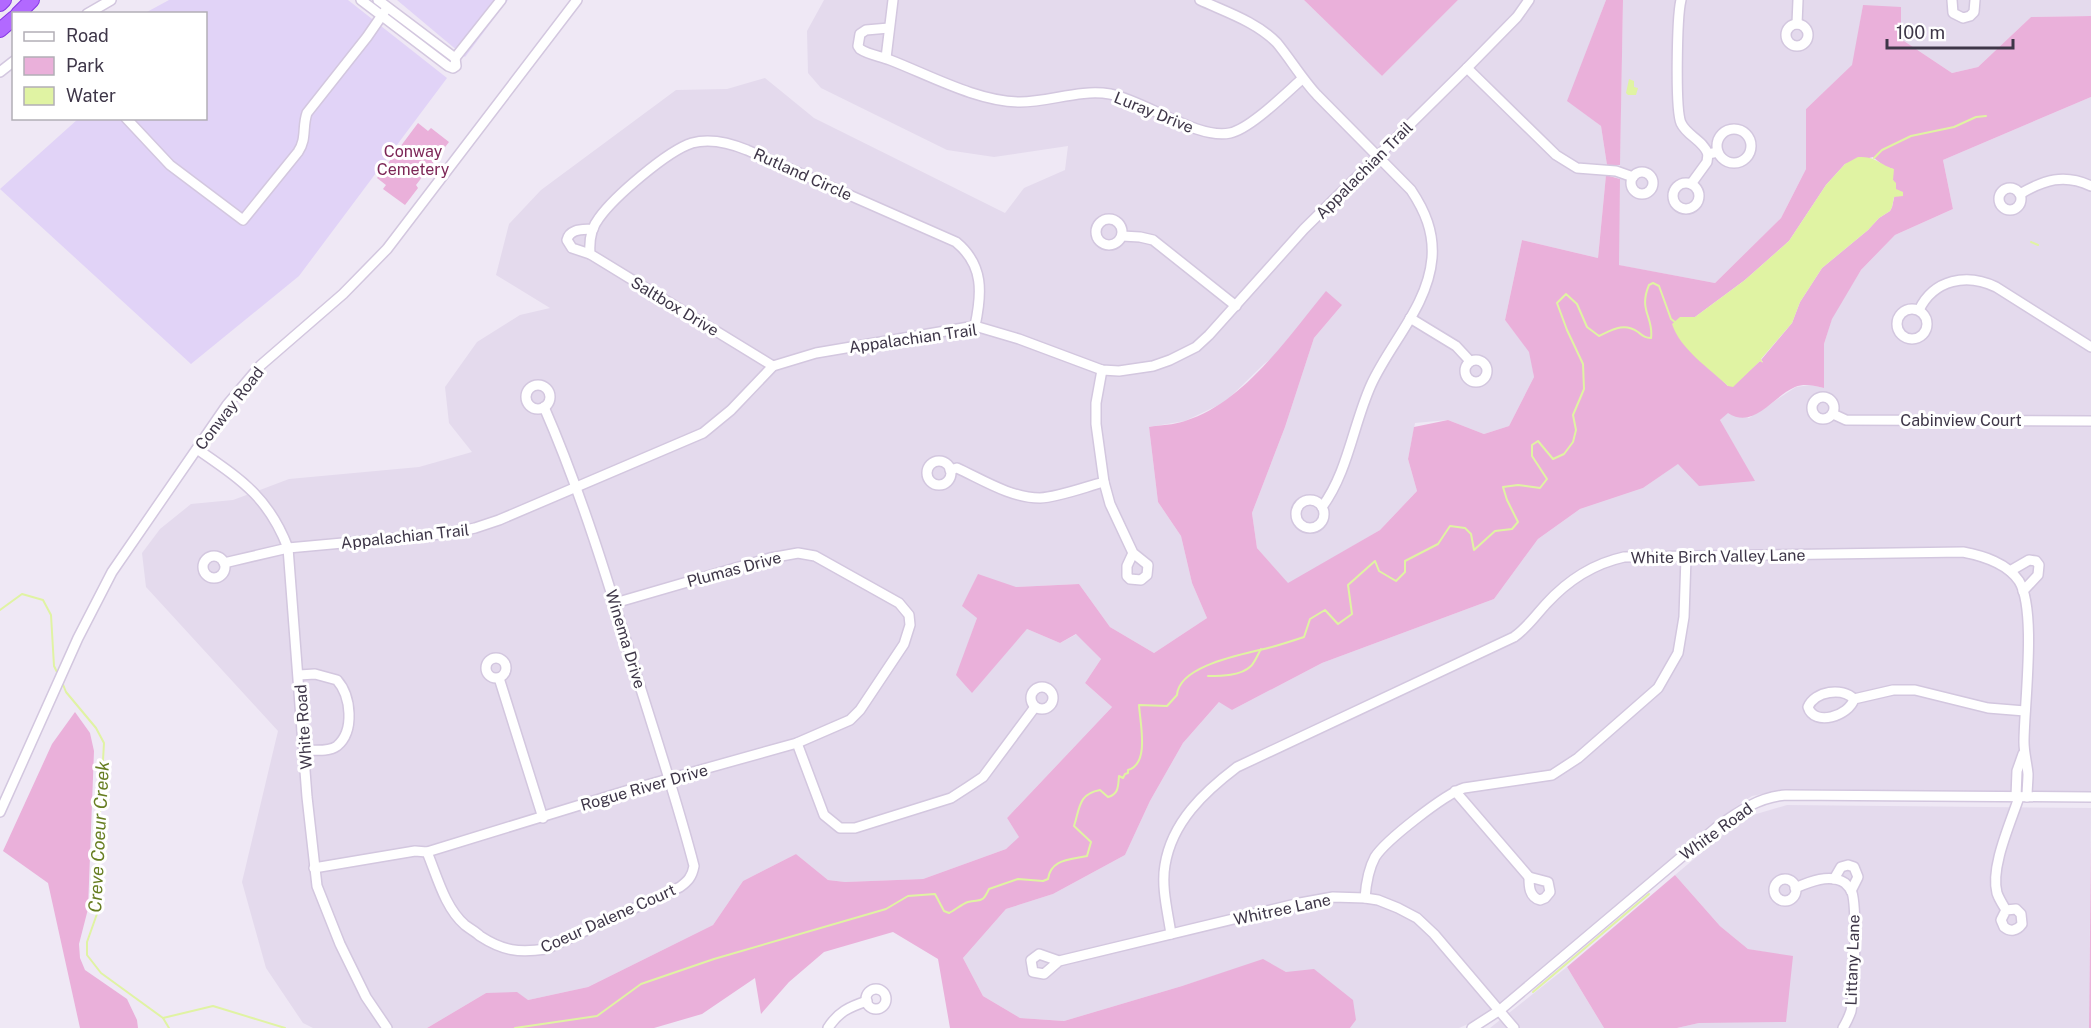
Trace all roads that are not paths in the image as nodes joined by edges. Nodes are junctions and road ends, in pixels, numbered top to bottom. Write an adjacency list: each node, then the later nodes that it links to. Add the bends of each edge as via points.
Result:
1 (4, 0): 15 (highway)
2 (32, 0): 17 (highway)
3 (111, 0): 18 (street)
4 (361, 0): 19 (street)
5 (378, 0): 16 (street)
6 (501, 0): 24 (street)
7 (578, 0): 52 (street, Conway Road, via 387,249 344,294 261,365 232,398)
8 (893, 0): 22 (street)
9 (1200, 0): 29 (street, via 1259,28 1276,43)
10 (1529, 0): 27 (street, Appalachian Trail)
11 (1681, 0): 32 (street, via 1678,117 1686,132 1705,146)
12 (1798, 0): 21 (street)
13 (1952, 0): 14 (street, via 1953,13 1963,18 1974,12)
14 (1975, 0)
15 (0, 4)
16 (387, 8): 19 (street); 24 (street)
17 (20, 12)
18 (90, 12)
19 (381, 16): 24 (street, via 451,68 456,66); 30 (street, via 307,113 298,152 243,220 170,165)
20 (12, 20): 23 (highway)
21 (1797, 24)
22 (889, 28): 25 (street); 25 (street, Luray Drive, via 866,30 858,46)
23 (0, 30)
24 (455, 58)
25 (886, 58): 29 (street, Luray Drive, via 996,99 1039,101 1079,93 1111,94 1204,132 1219,134 1245,127)
26 (12, 63): 28 (street)
27 (1467, 68): 33 (street, Appalachian Trail); 34 (street, via 1556,155 1577,168 1616,171)
28 (0, 72)
29 (1302, 79): 33 (street)
30 (128, 120)
31 (1718, 152): 32 (street)
32 (1708, 154): 35 (street, via 1707,162)
33 (1378, 156): 41 (street, Appalachian Trail, via 1304,229); 43 (street, via 1411,190 1429,222 1432,258 1428,280)
34 (1633, 177)
35 (1691, 184)
36 (2091, 186): 37 (street, via 2070,179 2049,180)
37 (2020, 194)
38 (592, 233): 40 (street); 40 (street, Saltbox Drive, via 574,231 567,240 572,248); 44 (street, Rutland Circle, via 599,218 634,183 675,151 708,141 735,145 956,242 965,249 978,274 981,298)
39 (1122, 236): 41 (street, via 1153,240)
40 (590, 254): 47 (street, Saltbox Drive)
41 (1236, 306): 48 (street, Appalachian Trail, via 1196,347 1183,354 1153,366)
42 (1919, 310): 45 (street, via 1930,292 1945,284 1960,279 1985,281)
43 (1410, 318): 46 (street, via 1456,346); 56 (street, via 1372,383 1341,472)
44 (975, 326): 47 (street, Appalachian Trail, via 816,353); 48 (street, Appalachian Trail)
45 (2091, 347)
46 (1470, 361)
47 (773, 366): 55 (street, Appalachian Trail, via 703,433)
48 (1102, 370): 54 (street, via 1096,424)
49 (544, 407): 55 (street, Winema Drive)
50 (1833, 414): 51 (street, Cabinview Court, via 1846,420)
51 (2091, 421)
52 (197, 449): 57 (street, White Road, via 237,477 271,510); 76 (street, Conway Road, via 112,572)
53 (950, 470): 54 (street, via 957,468 1003,489 1043,498)
54 (1104, 482): 58 (street)
55 (576, 486): 57 (street, Appalachian Trail, via 499,520 452,533); 63 (street, Winema Drive)
56 (1322, 507)
57 (288, 548): 60 (street, Appalachian Trail); 65 (street, White Road)
58 (1132, 553)
59 (1686, 557): 61 (street, White Birch Valley Lane, via 1963,552 1980,555); 73 (street, via 1678,654 1658,688 1578,758 1552,775); 87 (street, White Birch Valley Lane, via 1624,557 1594,565 1558,592 1514,637 1237,766 1194,804 1169,850 1164,878)
60 (224, 562)
61 (2010, 571): 62 (street, White Birch Valley Lane); 62 (street, via 2029,560 2039,565 2038,575)
62 (2023, 591): 69 (street, White Birch Valley Lane, via 2028,635)
63 (615, 603): 64 (street, Plumas Drive, via 798,553 815,556 839,569 899,603); 72 (street, Winema Drive)
64 (909, 615): 70 (street, Rogue River Drive, via 904,644 860,710 850,720)
65 (299, 675): 71 (street, White Road); 71 (street, via 338,680 347,693 349,709 345,734 337,746)
66 (499, 678): 77 (street)
67 (1854, 699): 69 (street, via 1893,690 1915,690 1988,708)
68 (1035, 707): 70 (street, via 982,777 968,787 951,798 855,828 840,828 824,814)
69 (2025, 711): 74 (street, White Birch Valley Lane, via 2024,752 2028,772)
70 (797, 742): 72 (street, Rogue River Drive)
71 (305, 750): 79 (street, White Road)
72 (669, 779): 77 (street, Rogue River Drive); 80 (street, Winema Drive, via 694,866)
73 (1455, 791): 81 (street); 85 (street, via 1384,845 1368,874)
74 (2020, 797): 75 (street, White Road); 86 (street, White Birch Valley Lane, via 1998,862 1997,894); 90 (street, White Road, via 1786,795 1762,799 1717,827)
75 (2091, 797)
76 (0, 812)
77 (543, 818): 78 (street, Rogue River Drive)
78 (428, 852): 79 (street, Rogue River Drive); 80 (street, Coeur Dalene Court, via 454,913 465,925 506,950 546,949 680,887)
79 (314, 868): 91 (street, White Road, via 340,944 366,997)
80 (693, 875)
81 (1529, 877)
82 (1834, 879): 83 (street, Littany Lane); 84 (street, Littany Lane, via 1845,883); 84 (street, Littany Lane, via 1841,867 1854,867 1858,877)
83 (1795, 888)
84 (1851, 891): 95 (street, Littany Lane, via 1854,978 1851,1011)
85 (1365, 898): 87 (street, Whitree Lane, via 1333,897 1300,903); 90 (street, Whitree Lane, via 1417,918)
86 (2006, 910)
87 (1171, 934): 88 (street, Whitree Lane)
88 (1059, 961)
89 (867, 1001): 92 (street, via 839,1013)
90 (1500, 1010): 93 (street, White Road); 94 (street, Whitree Lane)
91 (387, 1028)
92 (828, 1028)
93 (1472, 1028)
94 (1514, 1028)
95 (1843, 1028)

